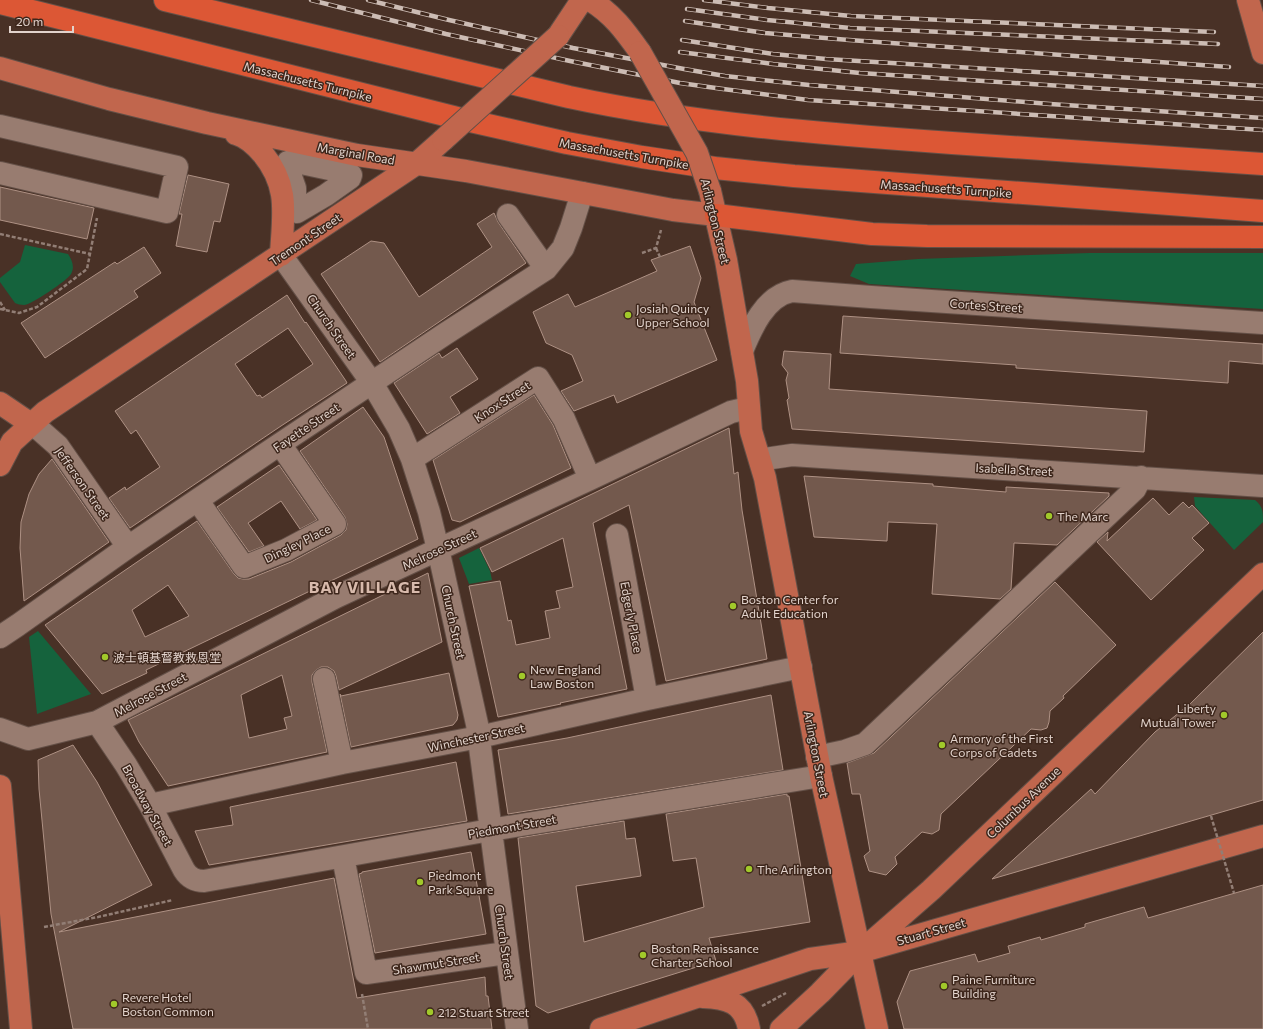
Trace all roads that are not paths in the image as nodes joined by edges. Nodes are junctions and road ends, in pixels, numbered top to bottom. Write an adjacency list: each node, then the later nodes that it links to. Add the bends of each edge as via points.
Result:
1 (165, 0): 11 (highway, via 562,96 685,118 796,131)
2 (582, 0): 10 (main road, Tremont Street, bridge, via 558,36)
3 (590, 0): 16 (main road, Arlington Street, bridge, via 614,17 640,52 697,153)
4 (1248, 0): 6 (main road)
5 (0, 3): 14 (highway, Massachusetts Turnpike, via 457,118 642,158 794,176)
6 (1263, 53)
7 (0, 68): 8 (main road, Marginal Road)
8 (207, 124): 10 (main road, Marginal Road, via 362,156); 18 (main road, via 240,135 256,146 271,164 279,179 284,204)
9 (0, 126): 12 (street, via 177,167 167,212)
10 (416, 164): 13 (main road, Marginal Road); 18 (main road, Tremont Street)
11 (1263, 164)
12 (0, 173)
13 (582, 193): 16 (main road, Marginal Road); 19 (street, Fayette Street, via 563,248)
14 (1263, 211)
15 (508, 215): 19 (street)
16 (716, 216): 17 (highway, via 872,234); 21 (main road, Arlington Street)
17 (1263, 237)
18 (281, 255): 23 (street, Church Street); 26 (main road, Tremont Street, via 45,412)
19 (546, 269): 23 (street, Fayette Street)
20 (1263, 323): 21 (street, Cortes Street, via 792,290 775,297 767,306 754,324)
21 (742, 352): 22 (main road, Arlington Street)
22 (747, 381): 25 (main road, Arlington Street); 30 (main road, Arlington Street, via 764,428)
23 (372, 383): 27 (street, Fayette Street); 28 (street, Church Street, via 399,429)
24 (0, 403): 26 (main road)
25 (748, 408): 30 (main road, Arlington Street, via 756,452); 32 (street, Melrose Street, via 731,412)
26 (31, 424): 29 (main road, Tremont Street, via 12,442); 36 (street, Jefferson Street, via 58,446)
27 (280, 444): 34 (street, Fayette Street); 34 (street, Dingley Place, via 335,524 286,550 244,567)
28 (412, 459): 32 (street, Knox Street, via 538,378 564,419); 37 (street, Church Street)
29 (0, 466)
30 (765, 469): 31 (street, Isabella Street, via 792,455); 40 (main road, Arlington Street)
31 (1141, 477): 33 (street, Isabella Street); 47 (street, Piedmont Street, via 1135,489 865,744 845,751)
32 (590, 479): 37 (street, Melrose Street)
33 (1263, 486)
34 (198, 500): 36 (street, Fayette Street)
35 (617, 536): 42 (street, Edgerly Place)
36 (128, 547): 39 (street, Fayette Street)
37 (438, 549): 43 (street, Melrose Street, via 336,597); 45 (street, Church Street)
38 (1263, 574): 54 (main road, Columbus Avenue, via 931,890)
39 (0, 637)
40 (801, 667): 42 (street, Winchester Street); 47 (main road, Arlington Street)
41 (324, 679): 46 (street)
42 (647, 699): 45 (street, Winchester Street)
43 (97, 722): 44 (street, Melrose Street, via 28,739); 49 (street, Broadway Street)
44 (0, 729)
45 (479, 737): 46 (street, Winchester Street); 50 (street, Church Street)
46 (342, 763): 49 (street, Winchester Street)
47 (819, 766): 50 (street, Piedmont Street); 54 (main road, Arlington Street)
48 (0, 786): 58 (main road)
49 (150, 805): 53 (street, Broadway Street, via 188,876)
50 (490, 830): 52 (street, Piedmont Street); 55 (street, Church Street)
51 (1263, 836): 54 (main road, Stuart Street)
52 (343, 857): 53 (street, Piedmont Street); 55 (street, Shawmut Street, via 366,974)
53 (204, 881)
54 (860, 952): 56 (main road, Stuart Street, via 810,959); 61 (main road, Columbus Avenue); 62 (main road, Arlington Street)
55 (506, 953): 59 (street, Church Street)
56 (700, 996): 57 (main road, via 718,997 731,1002 739,1007 745,1016); 60 (main road, Stuart Street)
57 (752, 1019)
58 (21, 1029)
59 (517, 1029)
60 (601, 1029)
61 (781, 1029)
62 (877, 1029)

